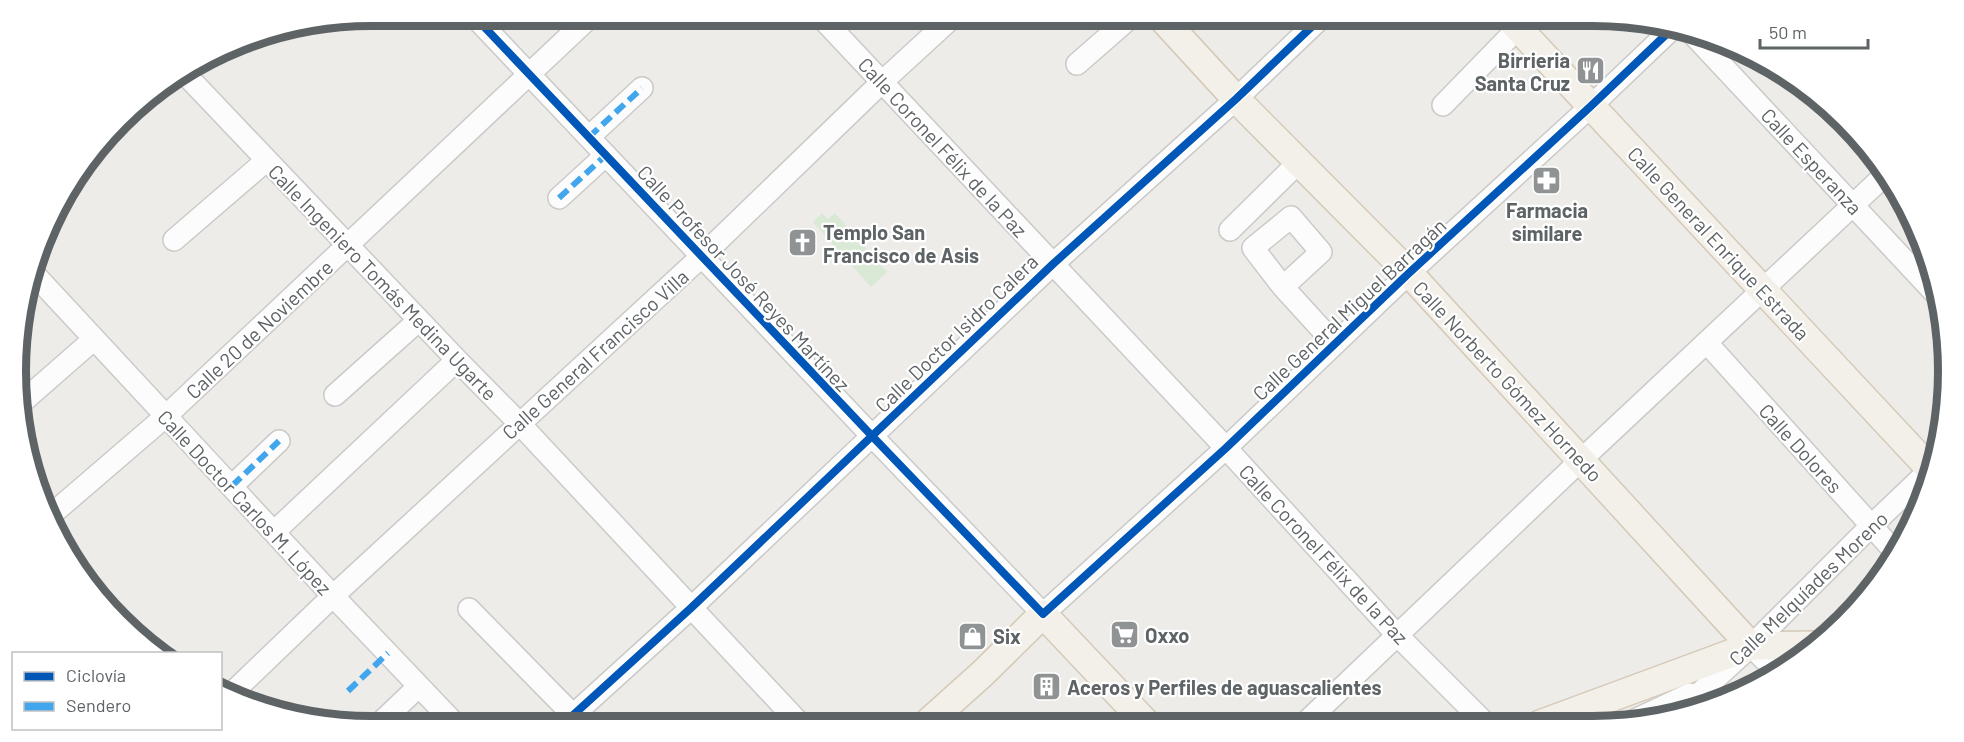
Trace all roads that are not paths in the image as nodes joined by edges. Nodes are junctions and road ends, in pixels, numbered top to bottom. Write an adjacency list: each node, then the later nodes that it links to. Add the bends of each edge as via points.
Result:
1 (483, 26): 13 (street, Calle Profesor José Reyes Martínez)
2 (580, 26): 13 (street, Calle 20 de Noviembre)
3 (829, 26): 15 (street, Calle Coronel Félix de la Paz)
4 (943, 26): 15 (street, Calle General Francisco Villa)
5 (1120, 26): 12 (street)
6 (1169, 26): 17 (main road, Calle Norberto Gómez Hornedo)
7 (1312, 26): 17 (street, Calle Doctor Isidro Calera)
8 (1509, 26): 18 (street)
9 (1516, 26): 19 (main road, Calle General Enrique Estrada)
10 (1667, 34): 19 (street, Calle General Miguel Barragán)
11 (1701, 43): 26 (street, Calle Esperanza)
12 (1077, 64)
13 (529, 74): 20 (street, Calle Profesor José Reyes Martínez); 29 (street, Calle 20 de Noviembre)
14 (189, 78): 22 (street, Calle Ingeniero Tomás Medina Ugarte)
15 (882, 82): 30 (street, Calle General Francisco Villa); 31 (street, Calle Coronel Félix de la Paz)
16 (642, 88): 20 (street)
17 (1236, 99): 23 (main road, Calle Norberto Gómez Hornedo); 31 (street, Calle Doctor Isidro Calera)
18 (1443, 105)
19 (1591, 106): 32 (street, Calle General Miguel Barragán); 36 (main road, Calle General Enrique Estrada)
20 (589, 137): 21 (street, Calle Profesor José Reyes Martínez)
21 (606, 155): 25 (street); 30 (street, Calle Profesor José Reyes Martínez)
22 (267, 160): 28 (street); 29 (street, Calle Ingeniero Tomás Medina Ugarte)
23 (1299, 162): 27 (street); 32 (main road, Calle Norberto Gómez Hornedo)
24 (1880, 179): 26 (street)
25 (559, 198)
26 (1853, 205): 34 (street, Calle Esperanza); 36 (street)
27 (1230, 230)
28 (174, 240)
29 (348, 245): 37 (street, Calle Ingeniero Tomás Medina Ugarte); 44 (street, Calle 20 de Noviembre)
30 (701, 256): 45 (street, Calle General Francisco Villa); 46 (street, Calle Profesor José Reyes Martínez)
31 (1053, 264): 46 (street, Calle Doctor Isidro Calera); 48 (street, Calle Coronel Félix de la Paz)
32 (1409, 273): 40 (street, Calle General Miguel Barragán); 49 (main road, Calle Norberto Gómez Hornedo)
33 (38, 278): 38 (street, Calle Doctor Carlos M. López)
34 (1928, 285)
35 (1283, 287): 40 (street)
36 (1762, 289): 39 (street); 50 (main road, Calle General Enrique Estrada)
37 (419, 320): 41 (street, Calle Ingeniero Tomás Medina Ugarte); 42 (street)
38 (93, 340): 43 (street); 44 (street, Calle Doctor Carlos M. López)
39 (1707, 343): 49 (street); 54 (street, Calle Dolores)
40 (1335, 344): 48 (street, Calle General Miguel Barragán)
41 (457, 360): 45 (street, Calle Ingeniero Tomás Medina Ugarte); 55 (street)
42 (335, 395)
43 (26, 399)
44 (166, 416): 52 (street, Calle Doctor Carlos M. López); 53 (street, Calle 20 de Noviembre)
45 (519, 423): 57 (street, Calle General Francisco Villa); 58 (street, Calle Ingeniero Tomás Medina Ugarte)
46 (872, 436): 58 (street, Calle Doctor Isidro Calera); 60 (street, Calle Profesor José Reyes Martínez)
47 (279, 441): 52 (street)
48 (1226, 448): 60 (street, Calle General Miguel Barragán); 61 (street, Calle Coronel Félix de la Paz)
49 (1581, 460): 61 (street); 63 (main road, Calle Norberto Gómez Hornedo)
50 (1927, 461)
51 (1920, 480): 54 (street, Calle Melquíades Moreno)
52 (232, 486): 55 (street, Calle Doctor Carlos M. López)
53 (55, 511)
54 (1871, 526): 56 (street, Calle Dolores); 63 (street, Calle Melquíades Moreno)
55 (274, 532): 57 (street, Calle Doctor Carlos M. López)
56 (1890, 547)
57 (333, 596): 65 (street, Calle Doctor Carlos M. López); 67 (street, Calle General Francisco Villa)
58 (691, 608): 73 (street, Calle Doctor Isidro Calera); 74 (street, Calle Ingeniero Tomás Medina Ugarte)
59 (469, 609): 72 (street)
60 (1043, 614): 75 (main road, Calle General Miguel Barragán); 76 (main road, Calle Profesor José Reyes Martínez)
61 (1397, 634): 77 (street); 78 (street, Calle Coronel Félix de la Paz)
62 (1803, 645): 63 (main road)
63 (1751, 646): 64 (street, Calle Norberto Gómez Hornedo); 66 (street, Calle Melquíades Moreno); 79 (main road)
64 (1772, 667)
65 (419, 686): 70 (street); 71 (street, Calle Doctor Carlos M. López)
66 (1705, 687): 68 (street, Calle Melquíades Moreno); 69 (street)
67 (236, 689)
68 (1688, 703)
69 (1653, 711)
70 (388, 716)
71 (448, 716)
72 (563, 716)
73 (572, 716)
74 (793, 716)
75 (935, 716)
76 (1139, 716)
77 (1312, 716)
78 (1478, 716)
79 (1562, 716)

